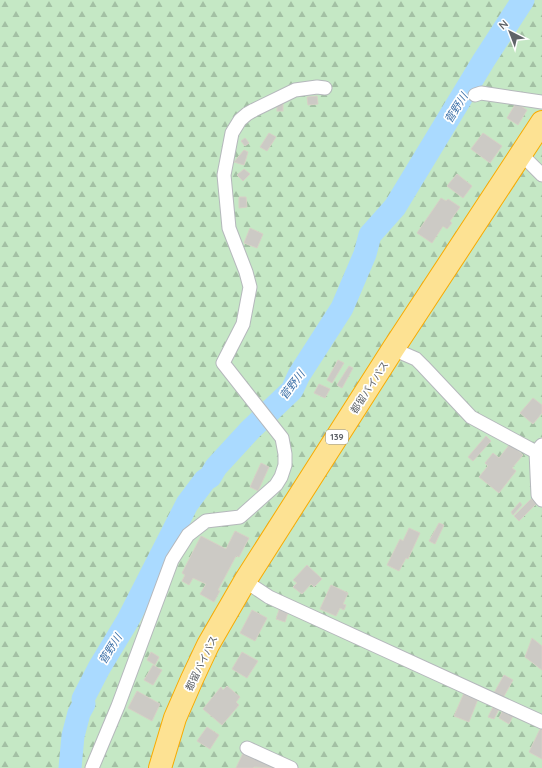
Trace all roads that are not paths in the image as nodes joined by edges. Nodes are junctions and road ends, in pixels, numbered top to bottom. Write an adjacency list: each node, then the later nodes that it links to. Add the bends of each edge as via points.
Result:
1 (325, 88): 13 (street, via 295,90 240,120 232,133 224,175 229,228 250,287 243,324 224,363 282,438 285,464 281,477 276,486 240,517 206,521 188,535 172,560 118,706)
2 (475, 96): 3 (street, via 481,93)
3 (542, 102)
4 (542, 122): 5 (highway, 都留バイパス / 139)
5 (521, 154): 6 (street); 7 (highway, 都留バイパス / 139)
6 (542, 175)
7 (393, 349): 8 (street, via 416,359 470,417); 10 (highway, 都留バイパス / 139)
8 (539, 449): 9 (street, via 538,495)
9 (542, 500)
10 (245, 581): 11 (street, via 290,607); 14 (highway, 都留バイパス / 139, via 208,645 192,679 175,718)
11 (542, 722)
12 (247, 748): 15 (street)
13 (92, 768)
14 (160, 768)
15 (290, 768)

